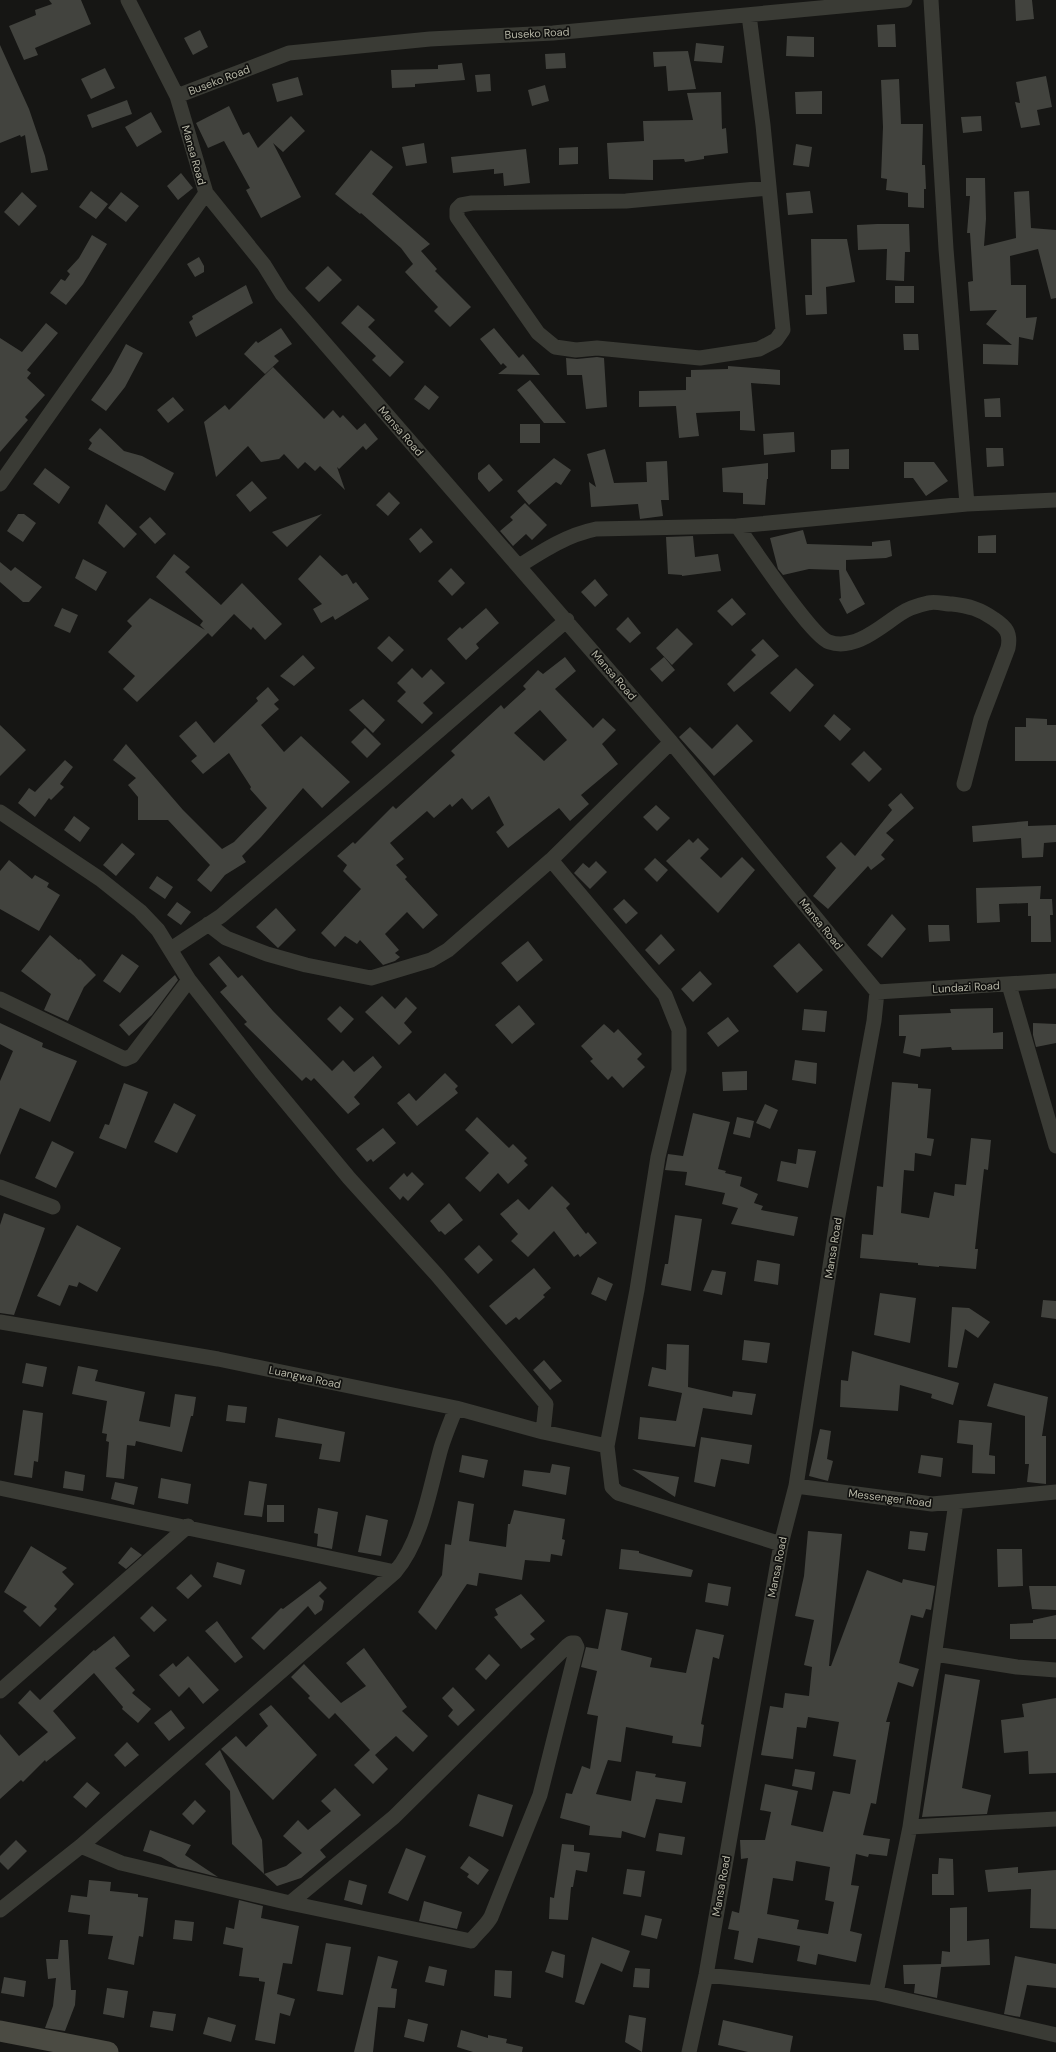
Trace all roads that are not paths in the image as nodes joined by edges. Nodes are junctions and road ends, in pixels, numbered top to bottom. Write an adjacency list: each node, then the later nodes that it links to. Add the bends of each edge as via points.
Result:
1 (128, 0): 6 (street, Mansa Road)
2 (904, 0): 4 (street, Buseko Road)
3 (931, 0): 11 (street, via 946,249)
4 (810, 5): 5 (street, Buseko Road)
5 (749, 16): 6 (street, Buseko Road, via 553,33 430,39 289,53); 7 (street)
6 (177, 96): 8 (street, Mansa Road)
7 (768, 188): 7 (street, via 626,201 472,203 461,205 457,209 457,217 538,333 555,347 576,350 597,348 700,358 759,349 780,336 782,330)
8 (206, 194): 9 (street); 13 (street, Mansa Road, via 264,265 282,294)
9 (0, 484)
10 (1056, 500): 11 (street)
11 (967, 504): 12 (street)
12 (737, 526): 13 (street, via 596,529 558,541); 16 (street, via 808,624 828,642 841,644 856,641 878,630 901,613 929,602 969,606 982,611 1008,630 1008,648 981,719)
13 (519, 566): 14 (street, Mansa Road)
14 (567, 620): 15 (street, Mansa Road); 19 (street, via 378,784)
15 (671, 742): 18 (street); 24 (street, Mansa Road)
16 (964, 784)
17 (0, 812): 20 (street, via 100,879 140,911)
18 (551, 860): 19 (street, via 448,950 431,960 371,978 267,954 226,938); 32 (street, via 665,995 679,1030 679,1070 658,1157 637,1290)
19 (208, 924): 20 (street)
20 (171, 949): 21 (street)
21 (190, 980): 25 (street, via 132,1056 125,1059); 31 (street, via 262,1073 344,1172 436,1274 546,1404)
22 (1056, 981): 23 (street, Lundazi Road)
23 (1010, 985): 24 (street, Lundazi Road); 26 (street)
24 (877, 992): 33 (street, Mansa Road, via 874,1021 837,1221)
25 (0, 999)
26 (1056, 1146)
27 (0, 1187): 28 (street)
28 (52, 1207)
29 (0, 1322): 30 (street, Luangwa Road, via 218,1359)
30 (456, 1408): 31 (street, Luangwa Road); 39 (street, via 417,1532 403,1563)
31 (543, 1432): 32 (street, Luangwa Road)
32 (607, 1446): 38 (street, via 612,1487 618,1493)
33 (796, 1486): 36 (street, Messenger Road, via 932,1504); 38 (street, Mansa Road)
34 (0, 1488): 37 (street)
35 (1056, 1492): 36 (street, Messenger Road)
36 (956, 1502): 40 (street)
37 (188, 1526): 39 (street); 42 (street)
38 (781, 1544): 48 (street, Mansa Road)
39 (395, 1572): 45 (street)
40 (935, 1654): 41 (street, via 1017,1667); 44 (street)
41 (1056, 1670)
42 (0, 1691)
43 (1056, 1819): 44 (street)
44 (910, 1827): 49 (street)
45 (81, 1846): 46 (street, via 121,1863); 47 (street)
46 (290, 1903): 46 (street, via 471,1941 491,1917 540,1795 577,1647 575,1643 570,1643 394,1817)
47 (0, 1910)
48 (706, 1975): 49 (street); 53 (street, Mansa Road)
49 (876, 1993): 51 (street)
50 (0, 2031): 52 (main road)
51 (1056, 2035)
52 (108, 2052)
53 (689, 2052)

